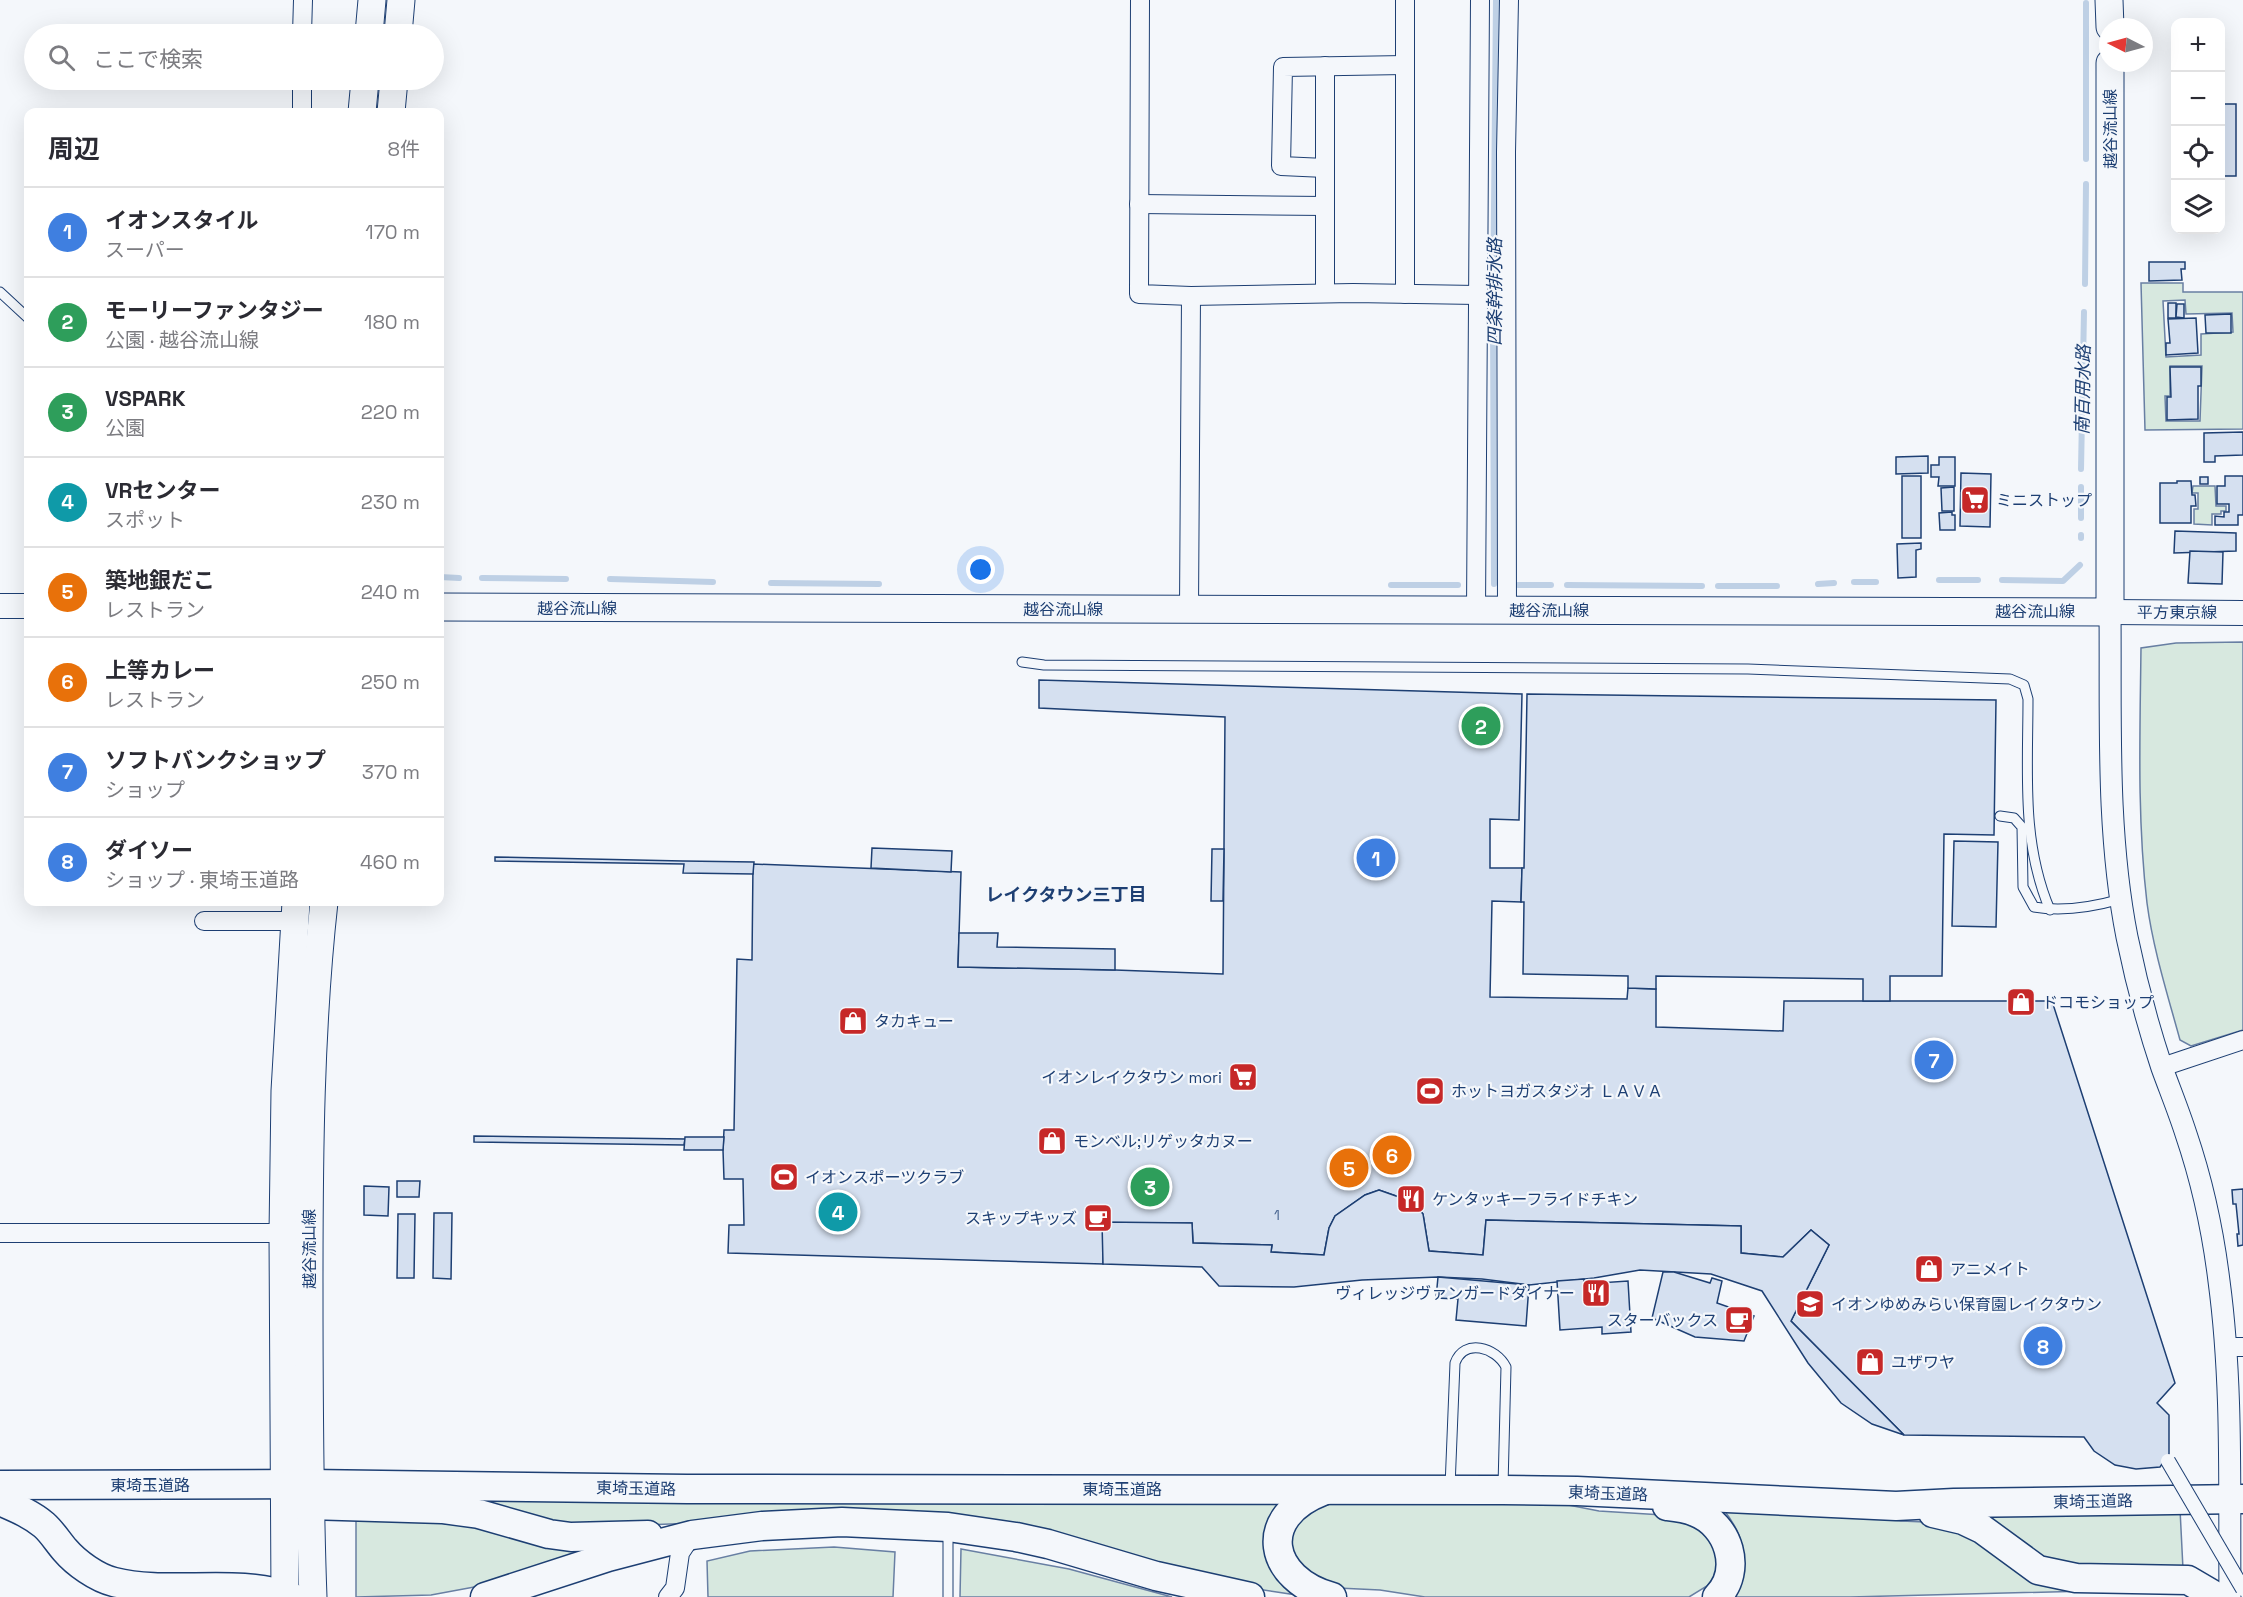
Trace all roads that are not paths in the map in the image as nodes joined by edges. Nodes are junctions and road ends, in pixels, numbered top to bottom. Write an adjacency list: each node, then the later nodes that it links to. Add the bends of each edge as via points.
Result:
1 (303, 0): 10 (street)
2 (372, 0): 11 (main road)
3 (401, 0): 12 (main road)
4 (1140, 0): 23 (street)
5 (1405, 0): 13 (street)
6 (1479, 0): 28 (street)
7 (1509, 0): 36 (street)
8 (2109, 0): 9 (main road)
9 (2110, 18)
10 (302, 24)
11 (370, 24)
12 (399, 24)
13 (1405, 65): 14 (street); 27 (street)
14 (1325, 66): 22 (street); 22 (street, via 1283,67 1281,166)
15 (2110, 72): 37 (main road, 越谷流山線)
16 (302, 90): 19 (street)
17 (364, 90): 20 (main road)
18 (393, 90): 21 (main road)
19 (302, 108)
20 (362, 108)
21 (391, 108)
22 (1325, 168): 24 (street)
23 (1139, 204): 24 (street); 29 (street, via 1139,294)
24 (1325, 206): 26 (street)
25 (0, 292): 30 (lane)
26 (1325, 293): 27 (street); 29 (street)
27 (1405, 294): 28 (street)
28 (1478, 295): 35 (street)
29 (1191, 296): 34 (street)
30 (24, 314)
31 (0, 606): 32 (main road)
32 (24, 606)
33 (444, 607): 34 (main road, 越谷流山線)
34 (1189, 609): 35 (main road, 越谷流山線)
35 (1476, 610): 36 (main road, 越谷流山線)
36 (1507, 610): 37 (main road, 越谷流山線)
37 (2110, 612): 38 (main road, 平方東京線); 41 (street, via 2111,775)
38 (2243, 613)
39 (1022, 662): 43 (lane, via 1748,669 2010,679 2024,685 2028,699 2031,845)
40 (2000, 816): 43 (lane, via 2014,818 2022,827 2023,887 2034,907)
41 (2121, 898): 43 (lane); 47 (street, via 2145,1012)
42 (324, 906): 57 (main road, 越谷流山線, via 316,969 310,1106)
43 (2050, 910)
44 (296, 911): 45 (street); 49 (main road, 越谷流山線, via 285,1091)
45 (204, 921)
46 (2243, 1040): 47 (street)
47 (2162, 1067): 50 (street, via 2203,1194)
48 (0, 1233): 49 (street)
49 (283, 1233): 57 (main road, 越谷流山線)
50 (2234, 1347): 59 (street)
51 (2168, 1461): 63 (street, bridge)
52 (0, 1485): 57 (highway, 東埼玉道路)
53 (1329, 1489): 54 (highway, 東埼玉道路); 57 (highway, 東埼玉道路); 70 (highway, via 1310,1496 1288,1512 1281,1523 1278,1545 1294,1577 1317,1593)
54 (1450, 1490): 55 (highway, 東埼玉道路); 55 (lane, via 1455,1363 1462,1352 1473,1348 1485,1348 1502,1358 1506,1367)
55 (1503, 1490): 56 (highway, 東埼玉道路)
56 (1577, 1491): 60 (highway, 東埼玉道路); 71 (highway, via 1613,1502 1679,1508 1708,1520 1723,1536 1731,1559 1726,1584)
57 (301, 1492): 62 (highway, via 479,1514 571,1537); 64 (main road, 越谷流山線); 65 (main road, 越谷流山線)
58 (0, 1501): 64 (highway, via 45,1526 67,1552 111,1581 135,1586 209,1586)
59 (2238, 1503): 60 (highway, 東埼玉道路); 73 (street)
60 (1896, 1506): 72 (highway, via 1963,1520 2038,1570 2055,1575 2188,1580)
61 (948, 1527): 62 (highway, via 842,1522); 68 (lane); 69 (highway, via 1048,1544 1156,1576)
62 (692, 1534): 66 (highway); 67 (street, via 680,1553 675,1588)
63 (2243, 1589)
64 (287, 1596)
65 (313, 1597)
66 (485, 1597)
67 (668, 1597)
68 (948, 1597)
69 (1250, 1597)
70 (1332, 1597)
71 (1717, 1597)
72 (2217, 1597)
73 (2230, 1597)

